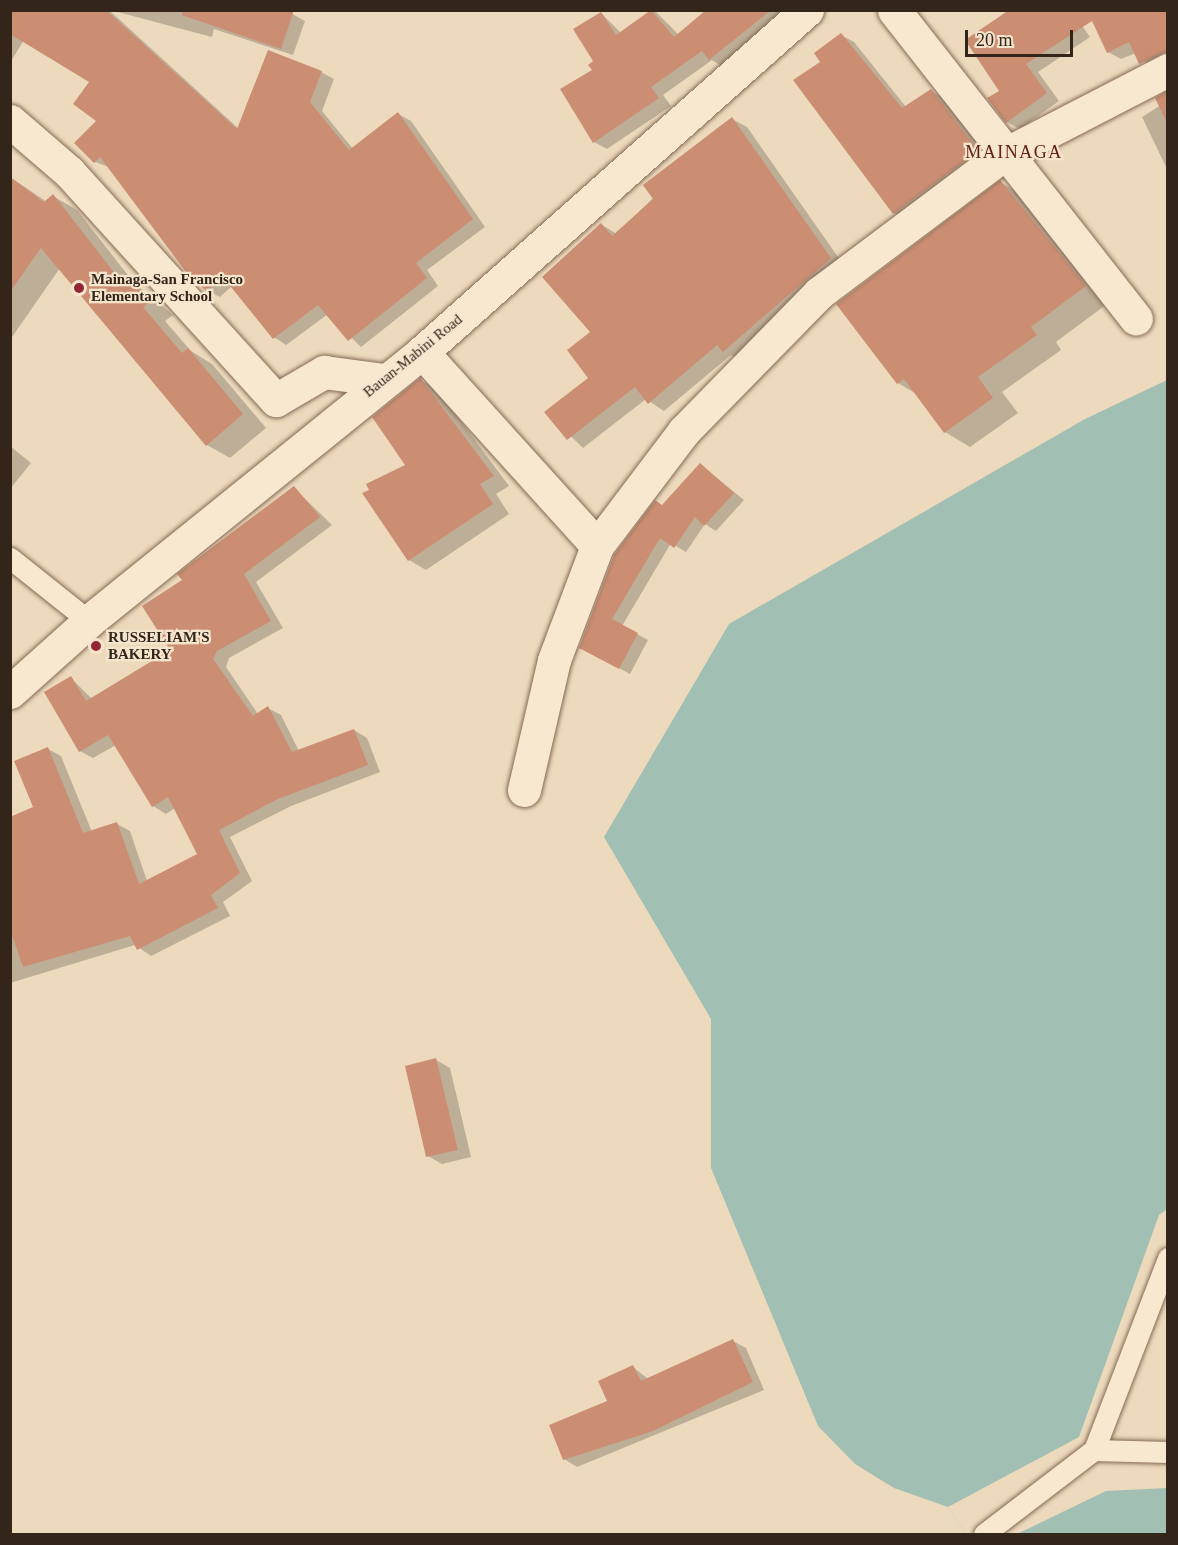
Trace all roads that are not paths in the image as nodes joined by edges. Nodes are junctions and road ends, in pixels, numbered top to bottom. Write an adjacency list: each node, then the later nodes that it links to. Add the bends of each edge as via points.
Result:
1 (807, 10): 7 (street, Bauan-Mabini Road)
2 (894, 10): 5 (street)
3 (1167, 70): 5 (street)
4 (10, 121): 8 (street, via 69,172 276,400 324,372)
5 (1002, 154): 6 (street); 9 (street, via 819,293 684,431)
6 (1136, 320)
7 (422, 352): 8 (street, Bauan-Mabini Road); 9 (street)
8 (384, 380): 11 (street, Bauan-Mabini Road)
9 (597, 546): 13 (street, via 554,660)
10 (10, 558): 11 (lane)
11 (89, 621): 12 (street, Bauan-Mabini Road)
12 (10, 692)
13 (524, 790)
14 (1167, 1258): 15 (lane)
15 (1094, 1450): 16 (lane); 17 (lane)
16 (1167, 1452)
17 (984, 1534)

